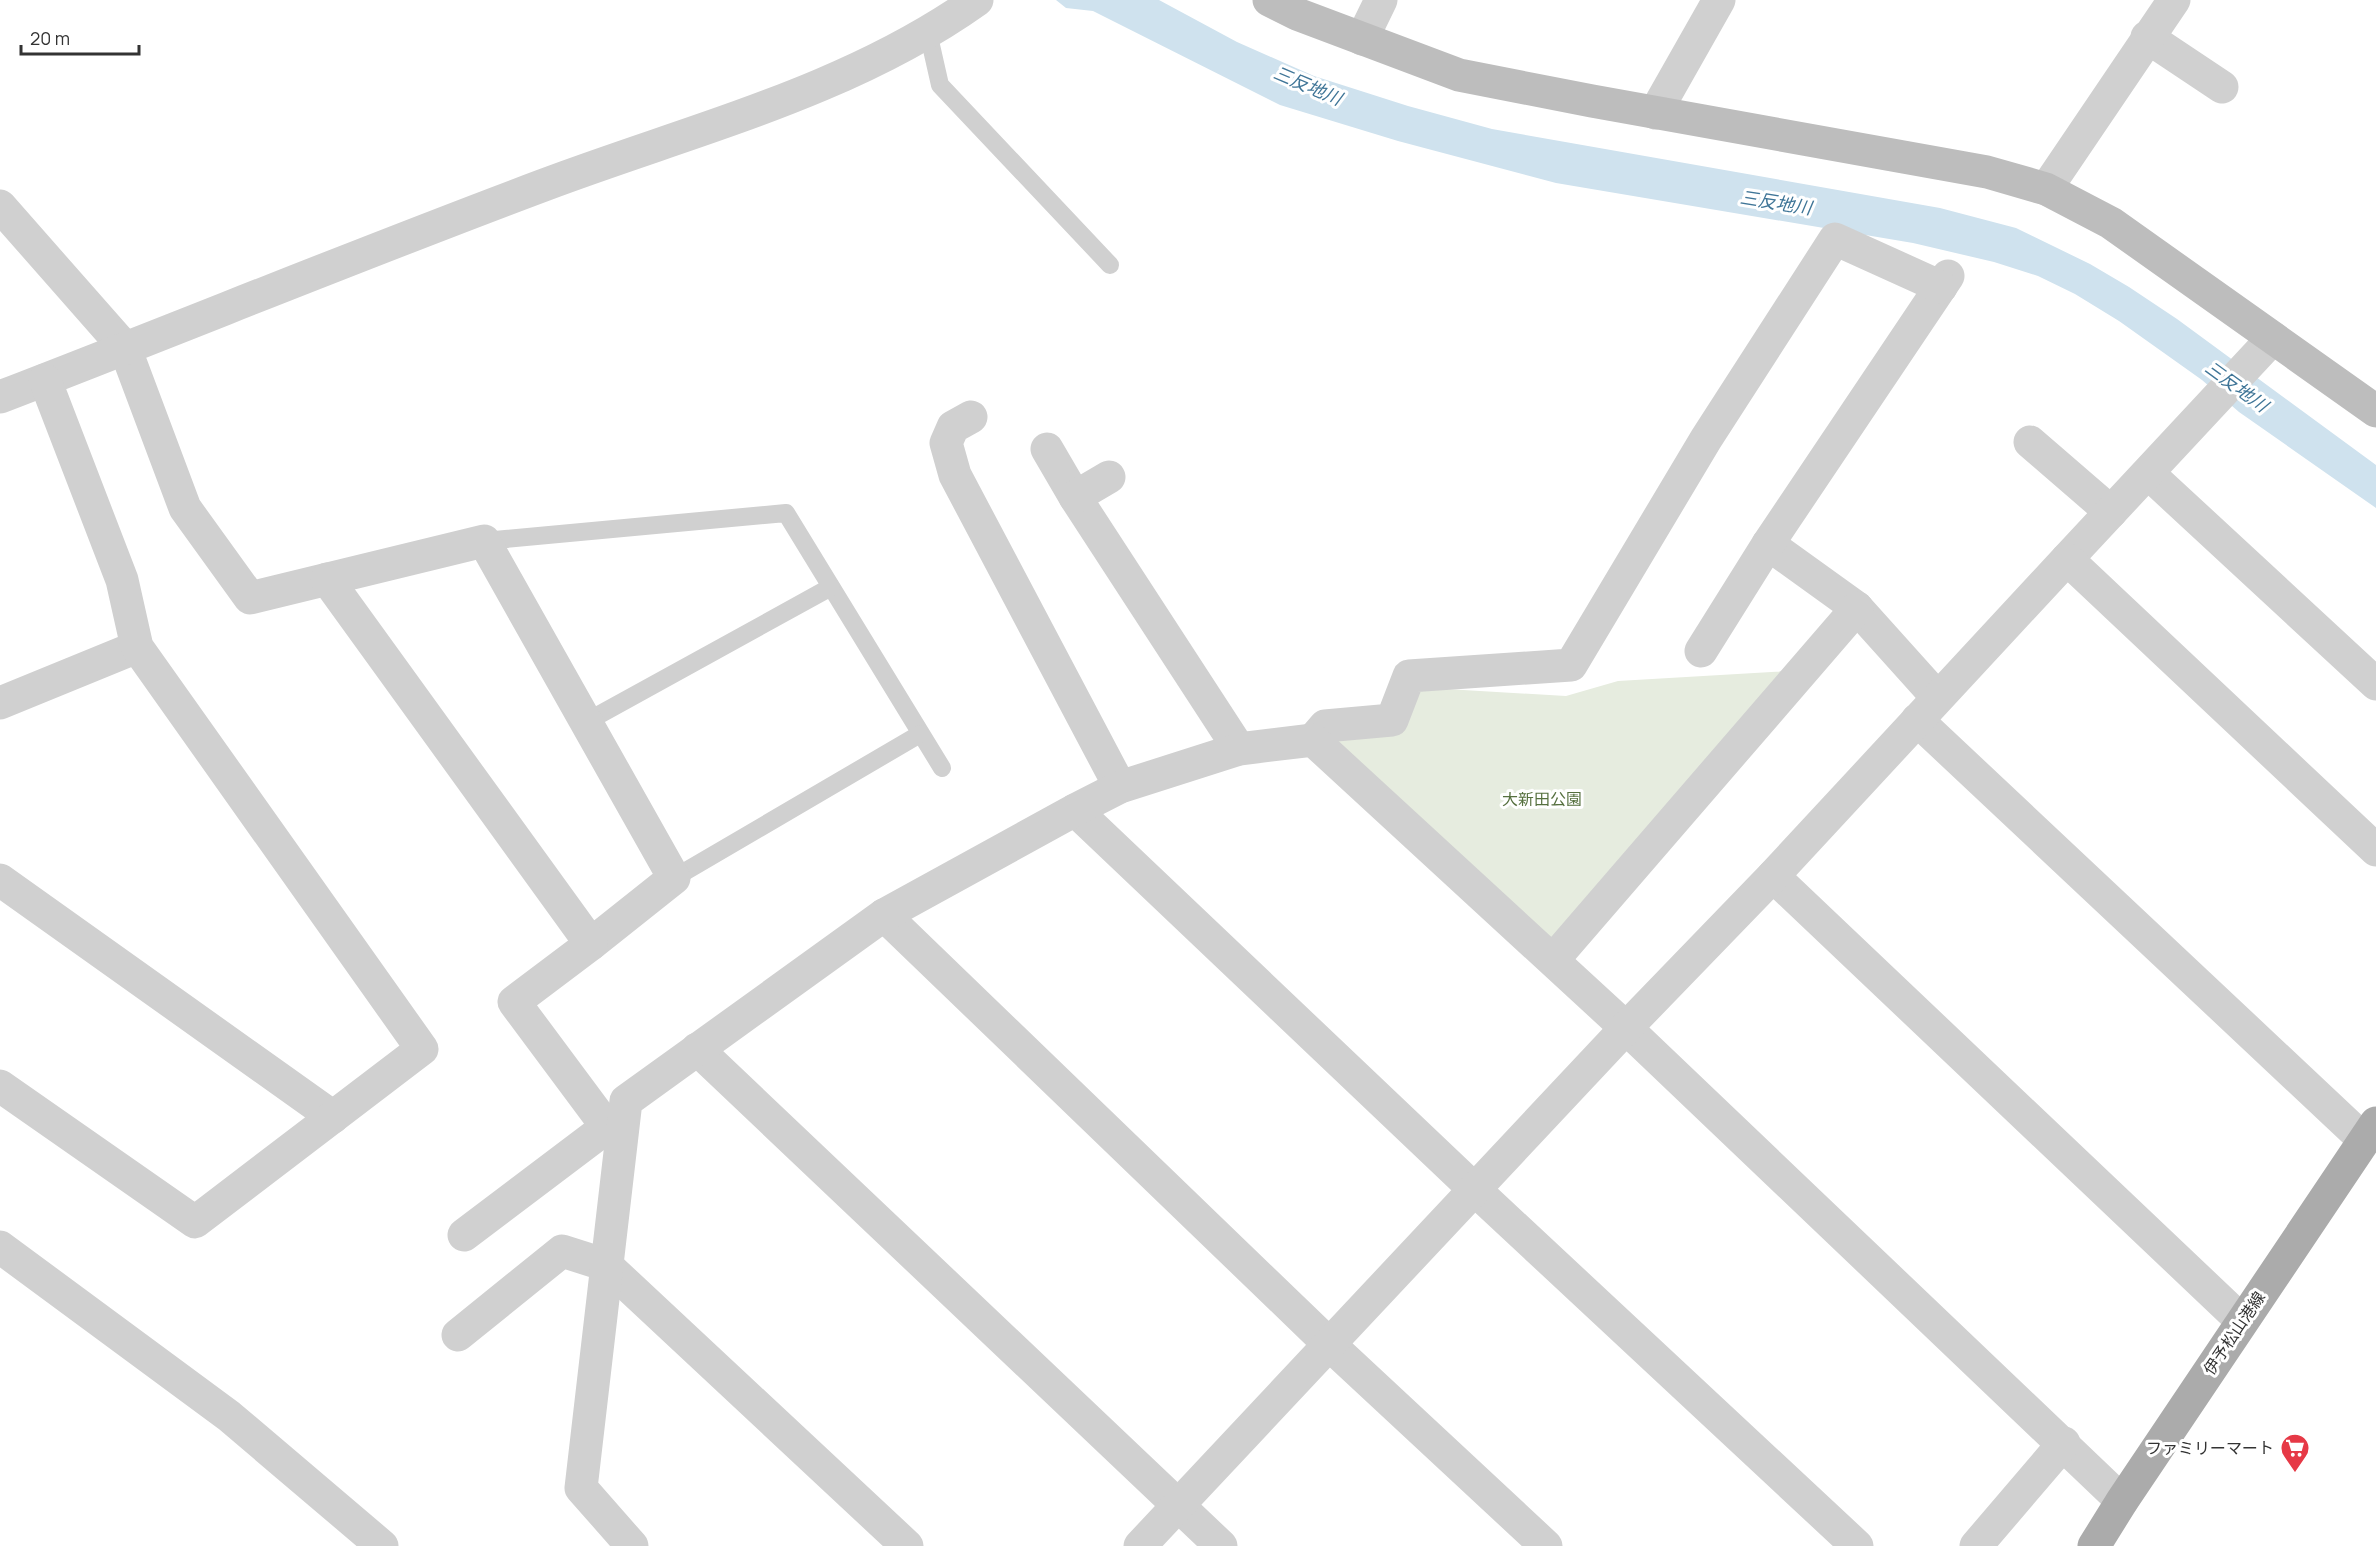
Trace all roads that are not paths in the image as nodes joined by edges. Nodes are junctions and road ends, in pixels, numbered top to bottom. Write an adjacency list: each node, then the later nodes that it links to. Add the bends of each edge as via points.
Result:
1 (977, 0): 6 (street)
2 (1269, 0): 8 (street)
3 (1382, 0): 8 (street)
4 (1719, 0): 10 (street)
5 (2174, 0): 7 (street)
6 (928, 32): 13 (lane, via 940,85); 15 (street, via 874,61 781,101 544,184)
7 (2147, 37): 9 (street); 11 (street)
8 (1362, 39): 10 (street, via 1459,75)
9 (2222, 87)
10 (1655, 113): 11 (street, via 1986,172)
11 (2046, 189): 14 (street, via 2111,223)
12 (0, 206): 15 (street)
13 (1110, 265)
14 (2268, 345): 18 (street); 22 (street)
15 (125, 348): 16 (street); 29 (street, via 185,508 250,598)
16 (45, 380): 17 (street); 32 (street, via 122,580)
17 (0, 397)
18 (2376, 411)
19 (971, 417): 42 (street, via 953,427 945,443 955,475)
20 (2030, 442): 25 (street)
21 (1047, 449): 24 (street)
22 (2148, 473): 25 (street); 34 (street)
23 (1108, 477): 24 (street)
24 (1075, 497): 40 (street)
25 (2111, 512): 28 (street)
26 (484, 542): 29 (street); 30 (lane, via 786,513); 37 (street)
27 (1768, 544): 31 (street); 33 (street); 39 (street, via 1945,282 1835,238 1706,438 1571,665 1409,676 1392,720 1324,726)
28 (2067, 559): 36 (street); 44 (street)
29 (327, 579): 49 (street)
30 (831, 587): 37 (lane); 38 (lane)
31 (1857, 608): 36 (street); 50 (street)
32 (137, 647): 35 (street); 54 (street, via 422,1049)
33 (1701, 651)
34 (2376, 684)
35 (0, 703)
36 (1927, 709): 45 (street); 56 (street)
37 (586, 722): 46 (street)
38 (920, 734): 41 (lane); 46 (lane)
39 (1313, 740): 40 (street); 50 (street)
40 (1239, 749): 42 (street)
41 (942, 768)
42 (1120, 787): 43 (street)
43 (1075, 810): 48 (street); 57 (street)
44 (2376, 850)
45 (1773, 876): 51 (street); 61 (street)
46 (674, 878): 49 (street)
47 (0, 880): 54 (street)
48 (884, 915): 52 (street); 63 (street)
49 (591, 944): 55 (street, via 514,1002)
50 (1553, 960): 51 (street)
51 (1626, 1028): 57 (street); 64 (street)
52 (697, 1049): 55 (street, via 627,1101); 66 (street)
53 (0, 1086): 54 (street, via 195,1222)
54 (333, 1117)
55 (615, 1128): 58 (street); 60 (street)
56 (2369, 1131): 61 (main road, 伊予松山港線)
57 (1474, 1189): 63 (street); 73 (street)
58 (464, 1235)
59 (0, 1247): 67 (street, via 230,1416)
60 (606, 1265): 62 (street, via 562,1251); 68 (street, via 581,1488); 69 (street)
61 (2242, 1321): 65 (main road, 伊予松山港線)
62 (458, 1335)
63 (1330, 1345): 66 (street); 72 (street)
64 (2064, 1443): 65 (street); 74 (street)
65 (2122, 1501): 75 (main road, 伊予松山港線)
66 (1178, 1505): 70 (street); 71 (street)
67 (382, 1546)
68 (632, 1546)
69 (907, 1546)
70 (1140, 1546)
71 (1221, 1546)
72 (1546, 1546)
73 (1857, 1546)
74 (1976, 1546)
75 (2094, 1546)

